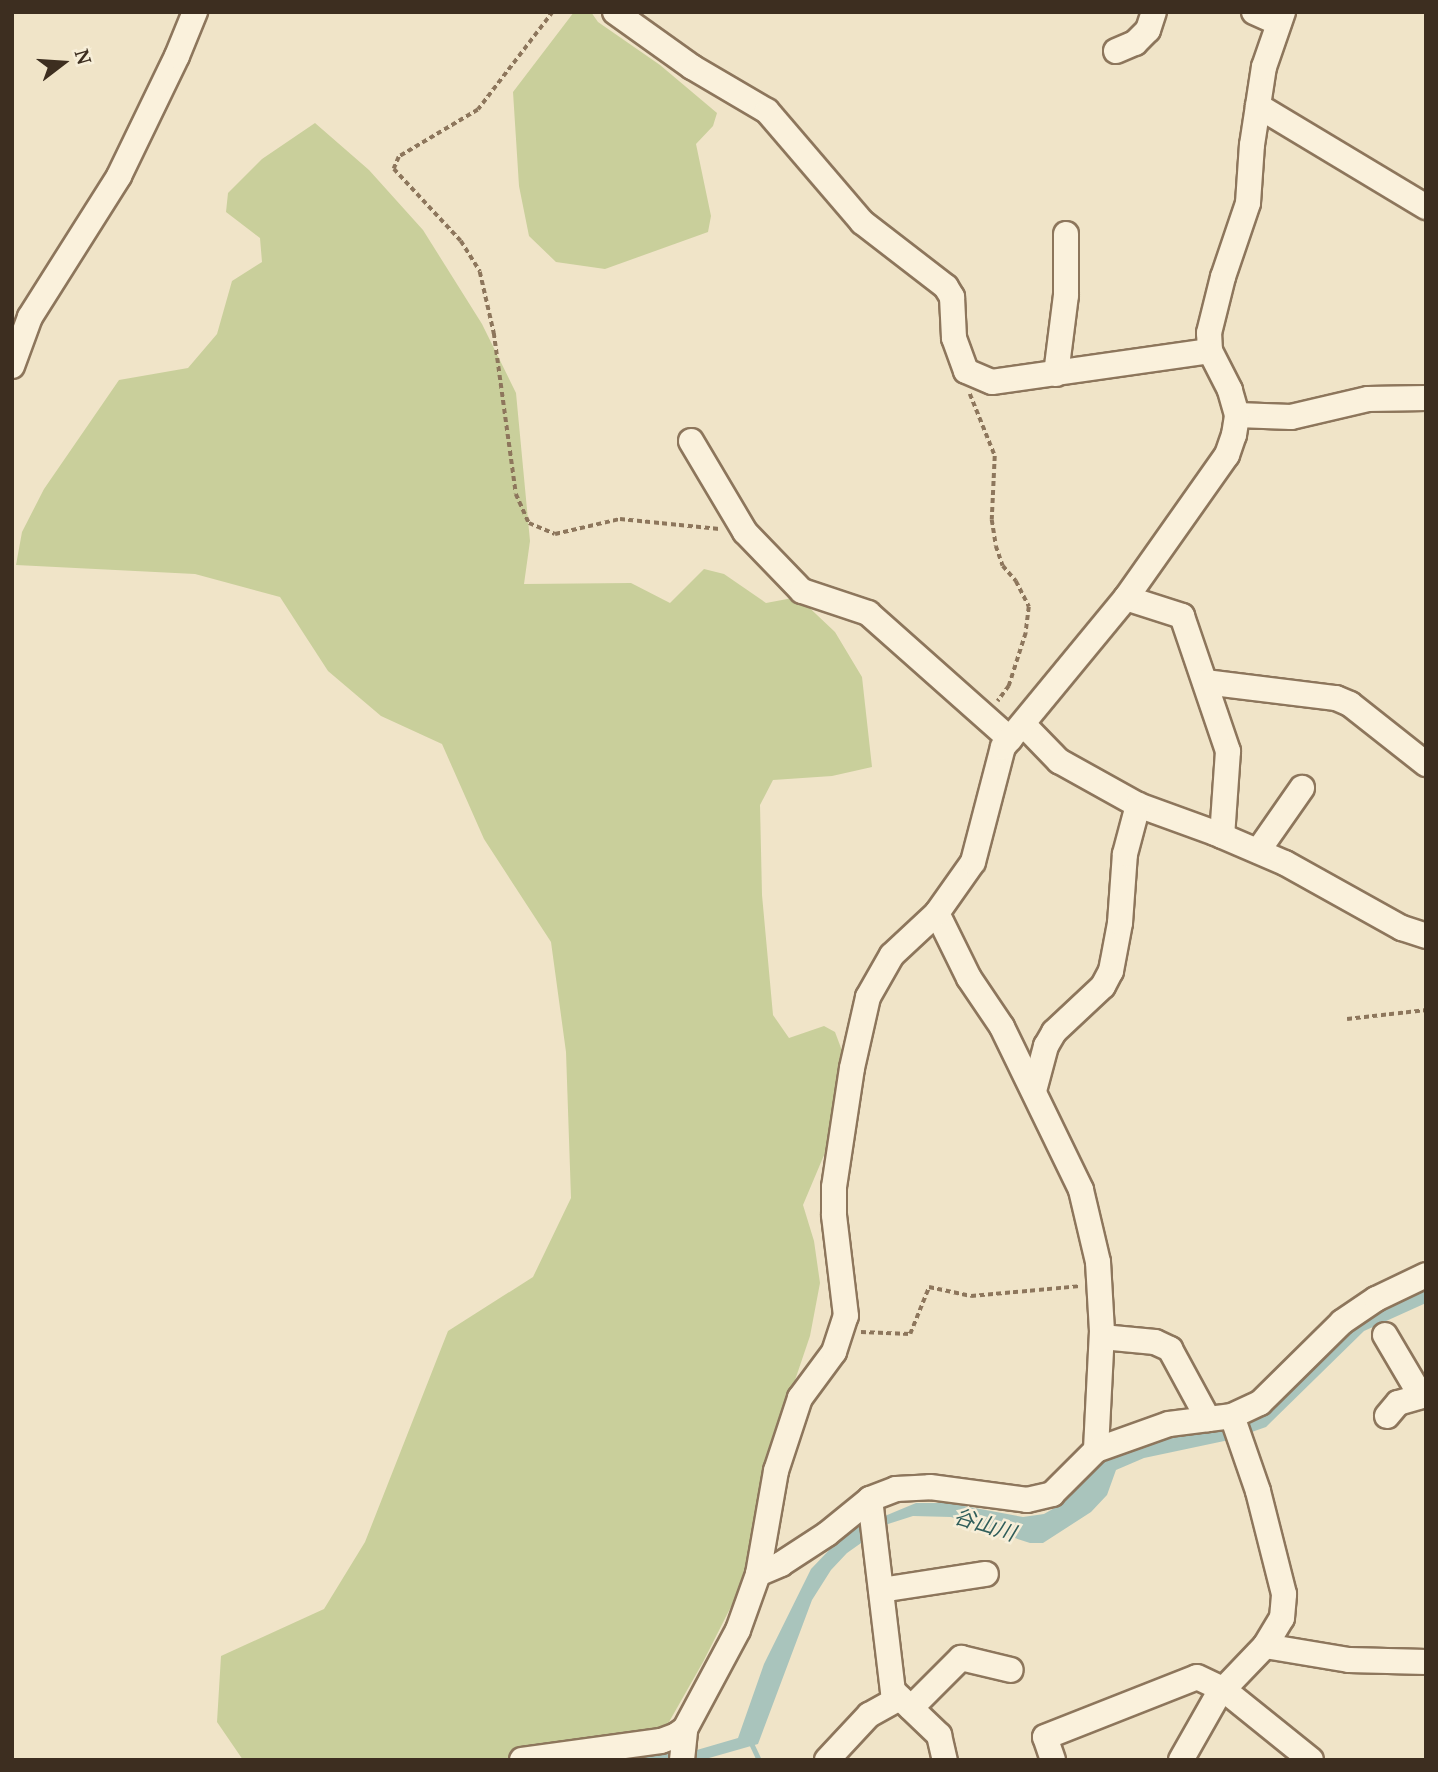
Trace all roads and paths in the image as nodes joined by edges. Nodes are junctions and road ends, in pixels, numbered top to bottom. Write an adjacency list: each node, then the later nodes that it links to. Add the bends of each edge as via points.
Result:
1 (195, 12): 12 (street, via 119,176 30,317)
2 (553, 12): 18 (path, via 478,110 399,157 394,169 461,241 481,272 516,494 529,523 555,534 620,519)
3 (615, 12): 13 (street, via 692,67 767,111 862,222 946,287 952,297 954,338)
4 (1154, 12): 7 (street, via 1148,30 1135,43)
5 (1254, 12): 6 (street)
6 (1281, 18): 8 (street, via 1264,67)
7 (1116, 51)
8 (1258, 106): 9 (street); 11 (street, via 1248,203 1223,277 1209,333)
9 (1426, 207)
10 (1066, 234): 14 (street, via 1066,295)
11 (1210, 351): 14 (street); 16 (street)
12 (12, 366)
13 (966, 371): 14 (street, via 992,382); 21 (path, via 971,398 995,456 992,520 996,546 1029,607 1026,634 1009,686)
14 (1056, 374)
15 (1426, 398): 16 (street, via 1368,399 1291,417)
16 (1237, 415): 19 (street, via 1227,455)
17 (691, 441): 18 (street)
18 (745, 532): 21 (street, via 802,591 868,613)
19 (1126, 598): 20 (street, via 1182,616); 22 (street)
20 (1205, 682): 23 (street, via 1336,698); 26 (street, via 1228,751)
21 (984, 716): 22 (street)
22 (1016, 731): 25 (street); 28 (street, via 1003,747 973,862)
23 (1426, 764)
24 (1302, 788): 27 (street)
25 (1138, 806): 26 (street); 32 (street, via 1125,854 1111,971 1103,986 1054,1032)
26 (1222, 836): 27 (street)
27 (1258, 851): 29 (street, via 1402,929)
28 (937, 913): 32 (street); 35 (street, via 892,955 868,997 834,1187 846,1315)
29 (1426, 936)
30 (1426, 1010): 31 (path)
31 (1348, 1020)
32 (1034, 1091): 34 (street, via 1081,1190)
33 (1426, 1275): 40 (street, via 1342,1322 1260,1403)
34 (1099, 1284): 35 (path, via 971,1296 929,1287 910,1334); 37 (street)
35 (842, 1331): 43 (street, via 834,1352 800,1398 776,1471)
36 (1385, 1335): 38 (street)
37 (1102, 1337): 40 (street, via 1155,1342 1170,1349); 41 (street)
38 (1423, 1395): 39 (street, via 1398,1403)
39 (1387, 1416)
40 (1227, 1424): 41 (street, via 1169,1424); 46 (street, via 1258,1491 1284,1594 1282,1618)
41 (1096, 1450): 42 (street, via 1052,1494 1027,1500 930,1487 896,1489)
42 (870, 1499): 43 (street, via 827,1534); 45 (street)
43 (758, 1573): 51 (street, via 738,1630)
44 (986, 1574): 45 (street)
45 (881, 1590): 50 (street, via 893,1691)
46 (1265, 1646): 47 (street, via 1349,1660); 49 (street)
47 (1426, 1662)
48 (1011, 1670): 50 (street, via 961,1658)
49 (1223, 1689): 55 (street, via 1197,1677 1045,1737); 56 (street); 57 (street)
50 (905, 1703): 53 (street, via 869,1715); 54 (street, via 939,1735)
51 (678, 1744): 52 (street)
52 (522, 1760)
53 (827, 1760)
54 (945, 1760)
55 (1053, 1760)
56 (1181, 1760)
57 (1311, 1760)

